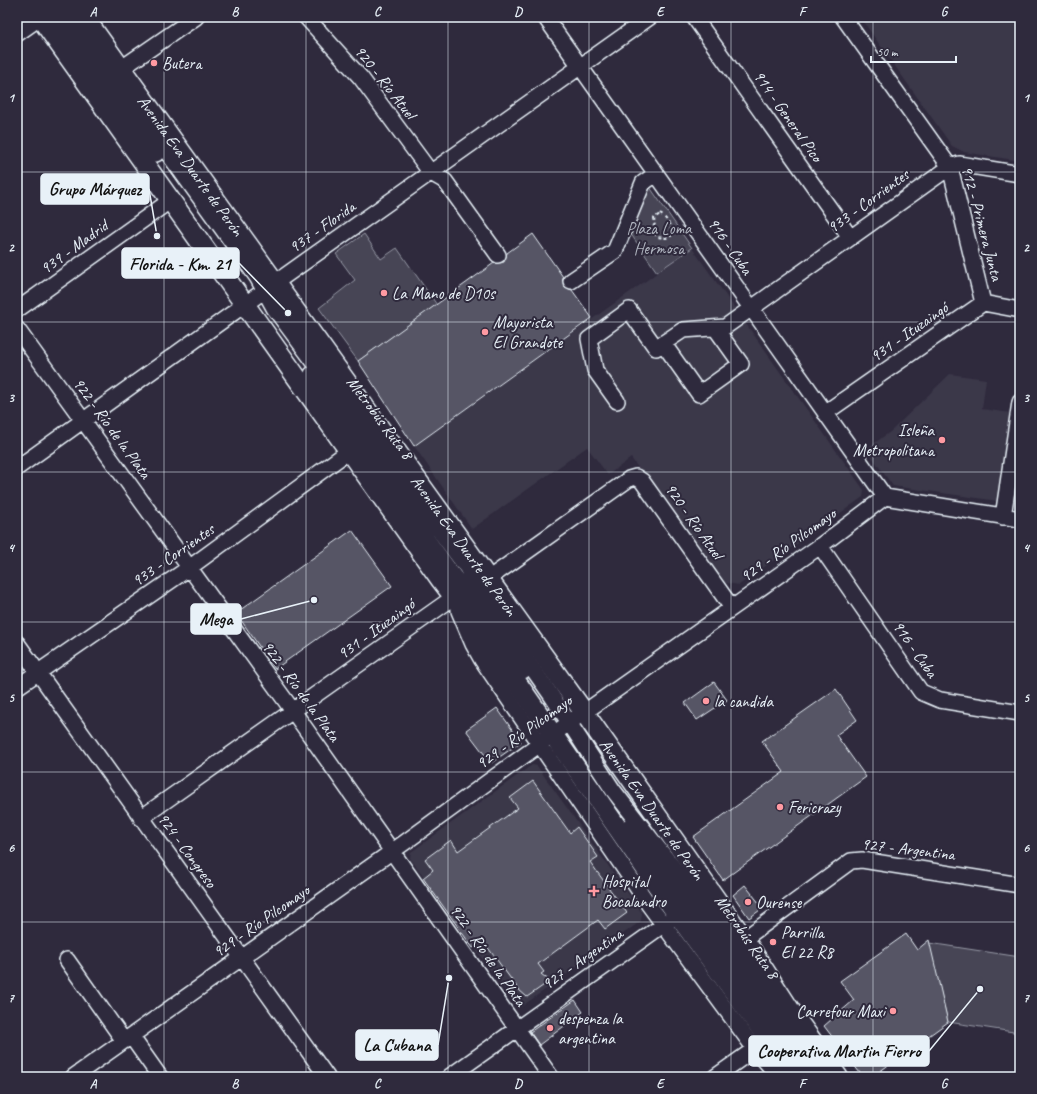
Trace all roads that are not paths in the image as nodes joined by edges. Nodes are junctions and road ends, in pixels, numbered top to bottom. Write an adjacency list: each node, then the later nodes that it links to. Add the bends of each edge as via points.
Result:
1 (41, 17): 11 (street); 18 (main road, Avenida Eva Duarte de Perón)
2 (55, 17): 22 (street, Metrobús Ruta 8, via 244,275)
3 (70, 17): 22 (street, Metrobús Ruta 8)
4 (84, 17): 13 (main road, Avenida Eva Duarte de Perón)
5 (196, 17): 13 (street)
6 (306, 17): 15 (street, 920 - Río Atuel, via 361,78)
7 (545, 17): 12 (street, 916 - Cuba)
8 (650, 17): 12 (street, 937 - Florida)
9 (694, 17): 19 (street, 914 - General Pico)
10 (843, 17): 14 (street, 912 - Primera Junta)
11 (17, 34)
12 (580, 66): 15 (street, 937 - Florida); 16 (street, 916 - Cuba)
13 (122, 68): 22 (main road, Avenida Eva Duarte de Perón)
14 (954, 165): 17 (street); 19 (street, 933 - Corrientes); 23 (street, 912 - Primera Junta)
15 (431, 173): 20 (street, 920 - Río Atuel, via 445,181); 22 (street, 937 - Florida)
16 (656, 174): 21 (street, via 643,183 615,251); 24 (street, 916 - Cuba)
17 (1020, 174)
18 (171, 200): 22 (main road, Avenida Eva Duarte de Perón); 25 (street, 939 - Madrid)
19 (850, 237): 24 (street, 933 - Corrientes)
20 (498, 255)
21 (571, 281)
22 (260, 293): 33 (street, 937 - Florida); 34 (main road, Avenida Eva Duarte de Perón); 42 (main road, Avenida Eva Duarte de Perón); 43 (street, Metrobús Ruta 8)
23 (983, 303): 26 (street); 32 (street, 931 - Ituzaingó)
24 (750, 308): 28 (street, 933 - Corrientes, via 725,327); 32 (street, 916 - Cuba)
25 (17, 310)
26 (1020, 310)
27 (17, 329): 33 (street, 922 - Río de la Plata)
28 (716, 329): 29 (street, via 683,330); 29 (street, via 741,364 699,394)
29 (663, 343): 30 (street, via 656,348 629,310 589,339 595,370)
30 (617, 401)
31 (1020, 402): 38 (street)
32 (825, 413): 37 (street, 916 - Cuba)
33 (84, 420): 35 (street, 937 - Florida); 41 (street, 922 - Río de la Plata)
34 (350, 451): 41 (street, 933 - Corrientes); 43 (main road, Avenida Eva Duarte de Perón)
35 (17, 468)
36 (636, 478): 42 (street, 931 - Ituzaingó, via 624,481); 44 (street, 920 - Río Atuel, via 642,481)
37 (885, 497): 38 (street); 40 (street, 929 - Río Pilcomayo)
38 (1003, 517): 39 (street)
39 (1020, 519)
40 (820, 546): 44 (street, 929 - Río Pilcomayo); 52 (street, 916 - Cuba, via 921,692 940,700)
41 (189, 568): 48 (street, 933 - Corrientes); 51 (street, 922 - Río de la Plata)
42 (482, 582): 43 (street, 931 - Ituzaingó); 45 (main road); 47 (main road, Avenida Eva Duarte de Perón); 50 (street, Metrobús Ruta 8, via 486,602)
43 (458, 594): 51 (street, 931 - Ituzaingó); 53 (main road, Avenida Eva Duarte de Perón, via 491,645)
44 (732, 608): 53 (street, 929 - Río Pilcomayo)
45 (517, 630): 47 (main road); 50 (street, via 539,662)
46 (17, 643): 48 (street, 924 - Congreso)
47 (537, 646): 53 (main road, Avenida Eva Duarte de Perón)
48 (38, 672): 49 (street, 933 - Corrientes); 54 (street, 924 - Congreso)
49 (17, 687)
50 (551, 695): 53 (street, Metrobús Ruta 8)
51 (293, 711): 54 (street, 931 - Ituzaingó); 55 (street, 922 - Río de la Plata)
52 (1020, 713)
53 (561, 728): 55 (street, 929 - Río Pilcomayo); 57 (main road, Avenida Eva Duarte de Perón); 58 (main road, Avenida Eva Duarte de Perón); 62 (street, Metrobús Ruta 8)
54 (141, 818): 59 (street, 924 - Congreso)
55 (392, 852): 59 (street, 929 - Río Pilcomayo); 61 (street, 922 - Río de la Plata)
56 (1020, 884): 58 (street, 927 - Argentina, via 862,860 850,861)
57 (670, 920): 61 (street, 927 - Argentina); 62 (main road, Avenida Eva Duarte de Perón)
58 (744, 939): 62 (main road, Avenida Eva Duarte de Perón)
59 (241, 958): 63 (street, 929 - Río Pilcomayo); 66 (street, 924 - Congreso)
60 (67, 960): 63 (street)
61 (517, 1029): 67 (street, 927 - Argentina); 68 (street, 922 - Río de la Plata)
62 (776, 1032): 69 (street); 70 (street, Avenida Eva Duarte de Perón); 71 (main road, Avenida Eva Duarte de Perón); 72 (street, Metrobús Ruta 8); 73 (street, Metrobús Ruta 8); 74 (main road, Avenida Eva Duarte de Perón)
63 (128, 1038): 64 (street, 929 - Río Pilcomayo); 65 (street)
64 (73, 1077)
65 (160, 1077)
66 (327, 1077)
67 (449, 1077)
68 (551, 1077)
69 (715, 1077)
70 (779, 1077)
71 (796, 1077)
72 (809, 1077)
73 (824, 1077)
74 (838, 1077)

